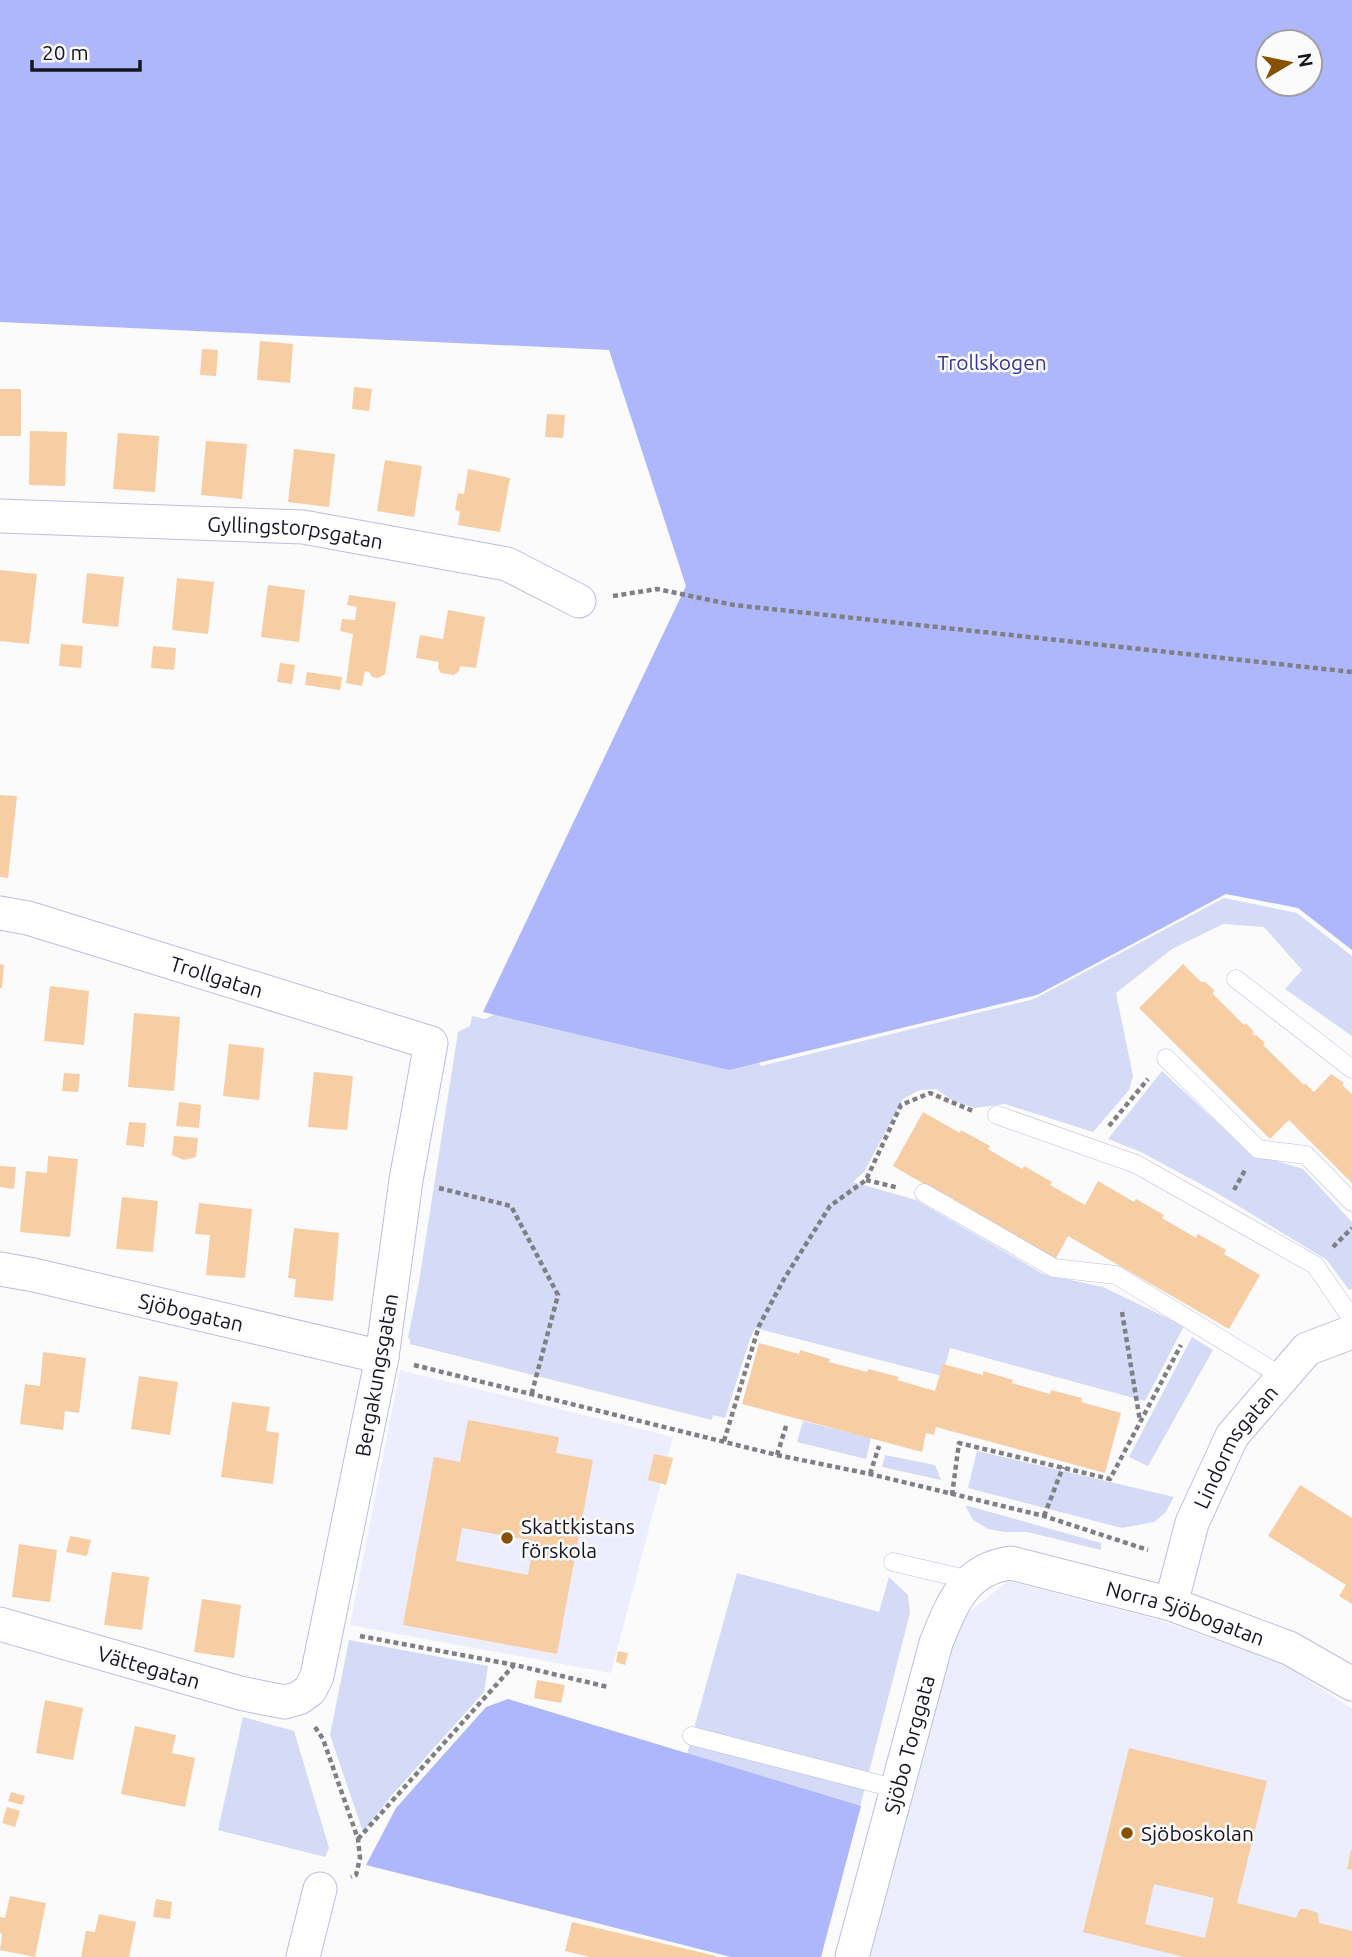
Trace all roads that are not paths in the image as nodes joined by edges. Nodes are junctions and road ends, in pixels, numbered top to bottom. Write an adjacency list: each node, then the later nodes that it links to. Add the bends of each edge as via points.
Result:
1 (0, 516): 2 (street, Gyllingstorpsgatan, via 303,527 506,564)
2 (579, 601)
3 (0, 914): 5 (street, Trollgatan, via 28,918)
4 (1236, 979): 7 (lane)
5 (431, 1043): 14 (street, Bergakungsgatan, via 406,1180)
6 (1166, 1058): 10 (lane, via 1258,1149 1306,1155)
7 (1352, 1069)
8 (997, 1115): 12 (lane, via 1136,1164 1315,1265)
9 (924, 1194): 15 (lane, via 1054,1268 1116,1275)
10 (1352, 1202)
11 (0, 1269): 14 (street, Sjöbogatan)
12 (1352, 1319)
13 (1352, 1332): 15 (street, Lindormsgatan, via 1307,1349)
14 (383, 1357): 22 (street, Bergakungsgatan, via 317,1676)
15 (1283, 1377): 19 (street, Lindormsgatan, via 1232,1436 1192,1523)
16 (893, 1562): 18 (lane)
17 (1011, 1563): 18 (street, Sjöbo Torggata, via 994,1565); 19 (street, Norra Sjöbogatan)
18 (970, 1580): 24 (street, Sjöbo Torggata, via 951,1605 936,1643)
19 (1171, 1604): 21 (street, Norra Sjöbogatan, via 1289,1648)
20 (0, 1624): 22 (street, Vättegatan, via 240,1693 285,1702)
21 (1352, 1684)
22 (299, 1698)
23 (692, 1736): 24 (lane)
24 (898, 1789): 27 (street, Sjöbo Torggata)
25 (320, 1889): 26 (street)
26 (303, 1957)
27 (852, 1957)

